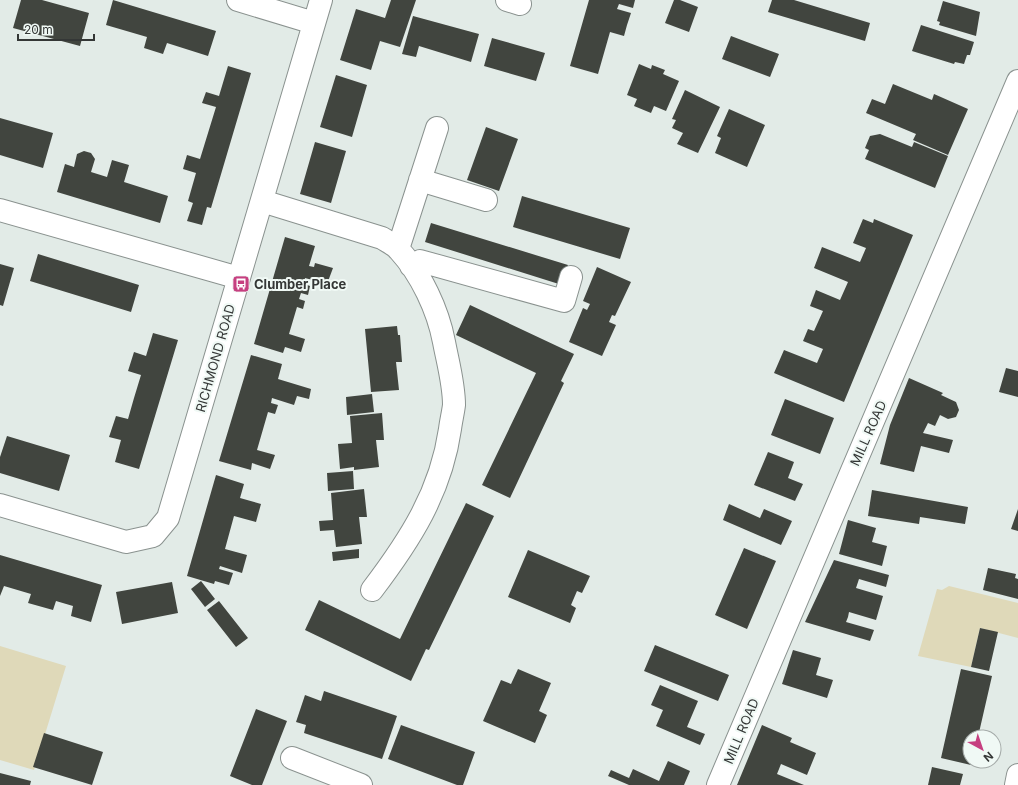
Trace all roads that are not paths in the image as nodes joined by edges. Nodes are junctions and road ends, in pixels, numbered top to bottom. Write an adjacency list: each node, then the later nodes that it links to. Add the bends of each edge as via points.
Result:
1 (238, 0): 3 (street)
2 (321, 0): 3 (street, RICHMOND ROAD)
3 (314, 23): 8 (street, RICHMOND ROAD)
4 (1018, 81): 18 (street, MILL ROAD)
5 (437, 128): 6 (street)
6 (420, 180): 7 (street); 10 (street)
7 (486, 200)
8 (262, 201): 10 (street, via 382,238); 12 (street, RICHMOND ROAD)
9 (0, 210): 12 (street)
10 (405, 258): 11 (street, via 564,301); 14 (street, via 430,300 440,326 452,380 454,405 448,443 438,479 423,517 399,556)
11 (571, 277)
12 (239, 278): 13 (street, RICHMOND ROAD, via 168,518 153,536 126,542)
13 (0, 505)
14 (372, 590)
15 (292, 758): 17 (street)
16 (1018, 775): 19 (street)
17 (356, 784)
18 (718, 785)
19 (1016, 785)

